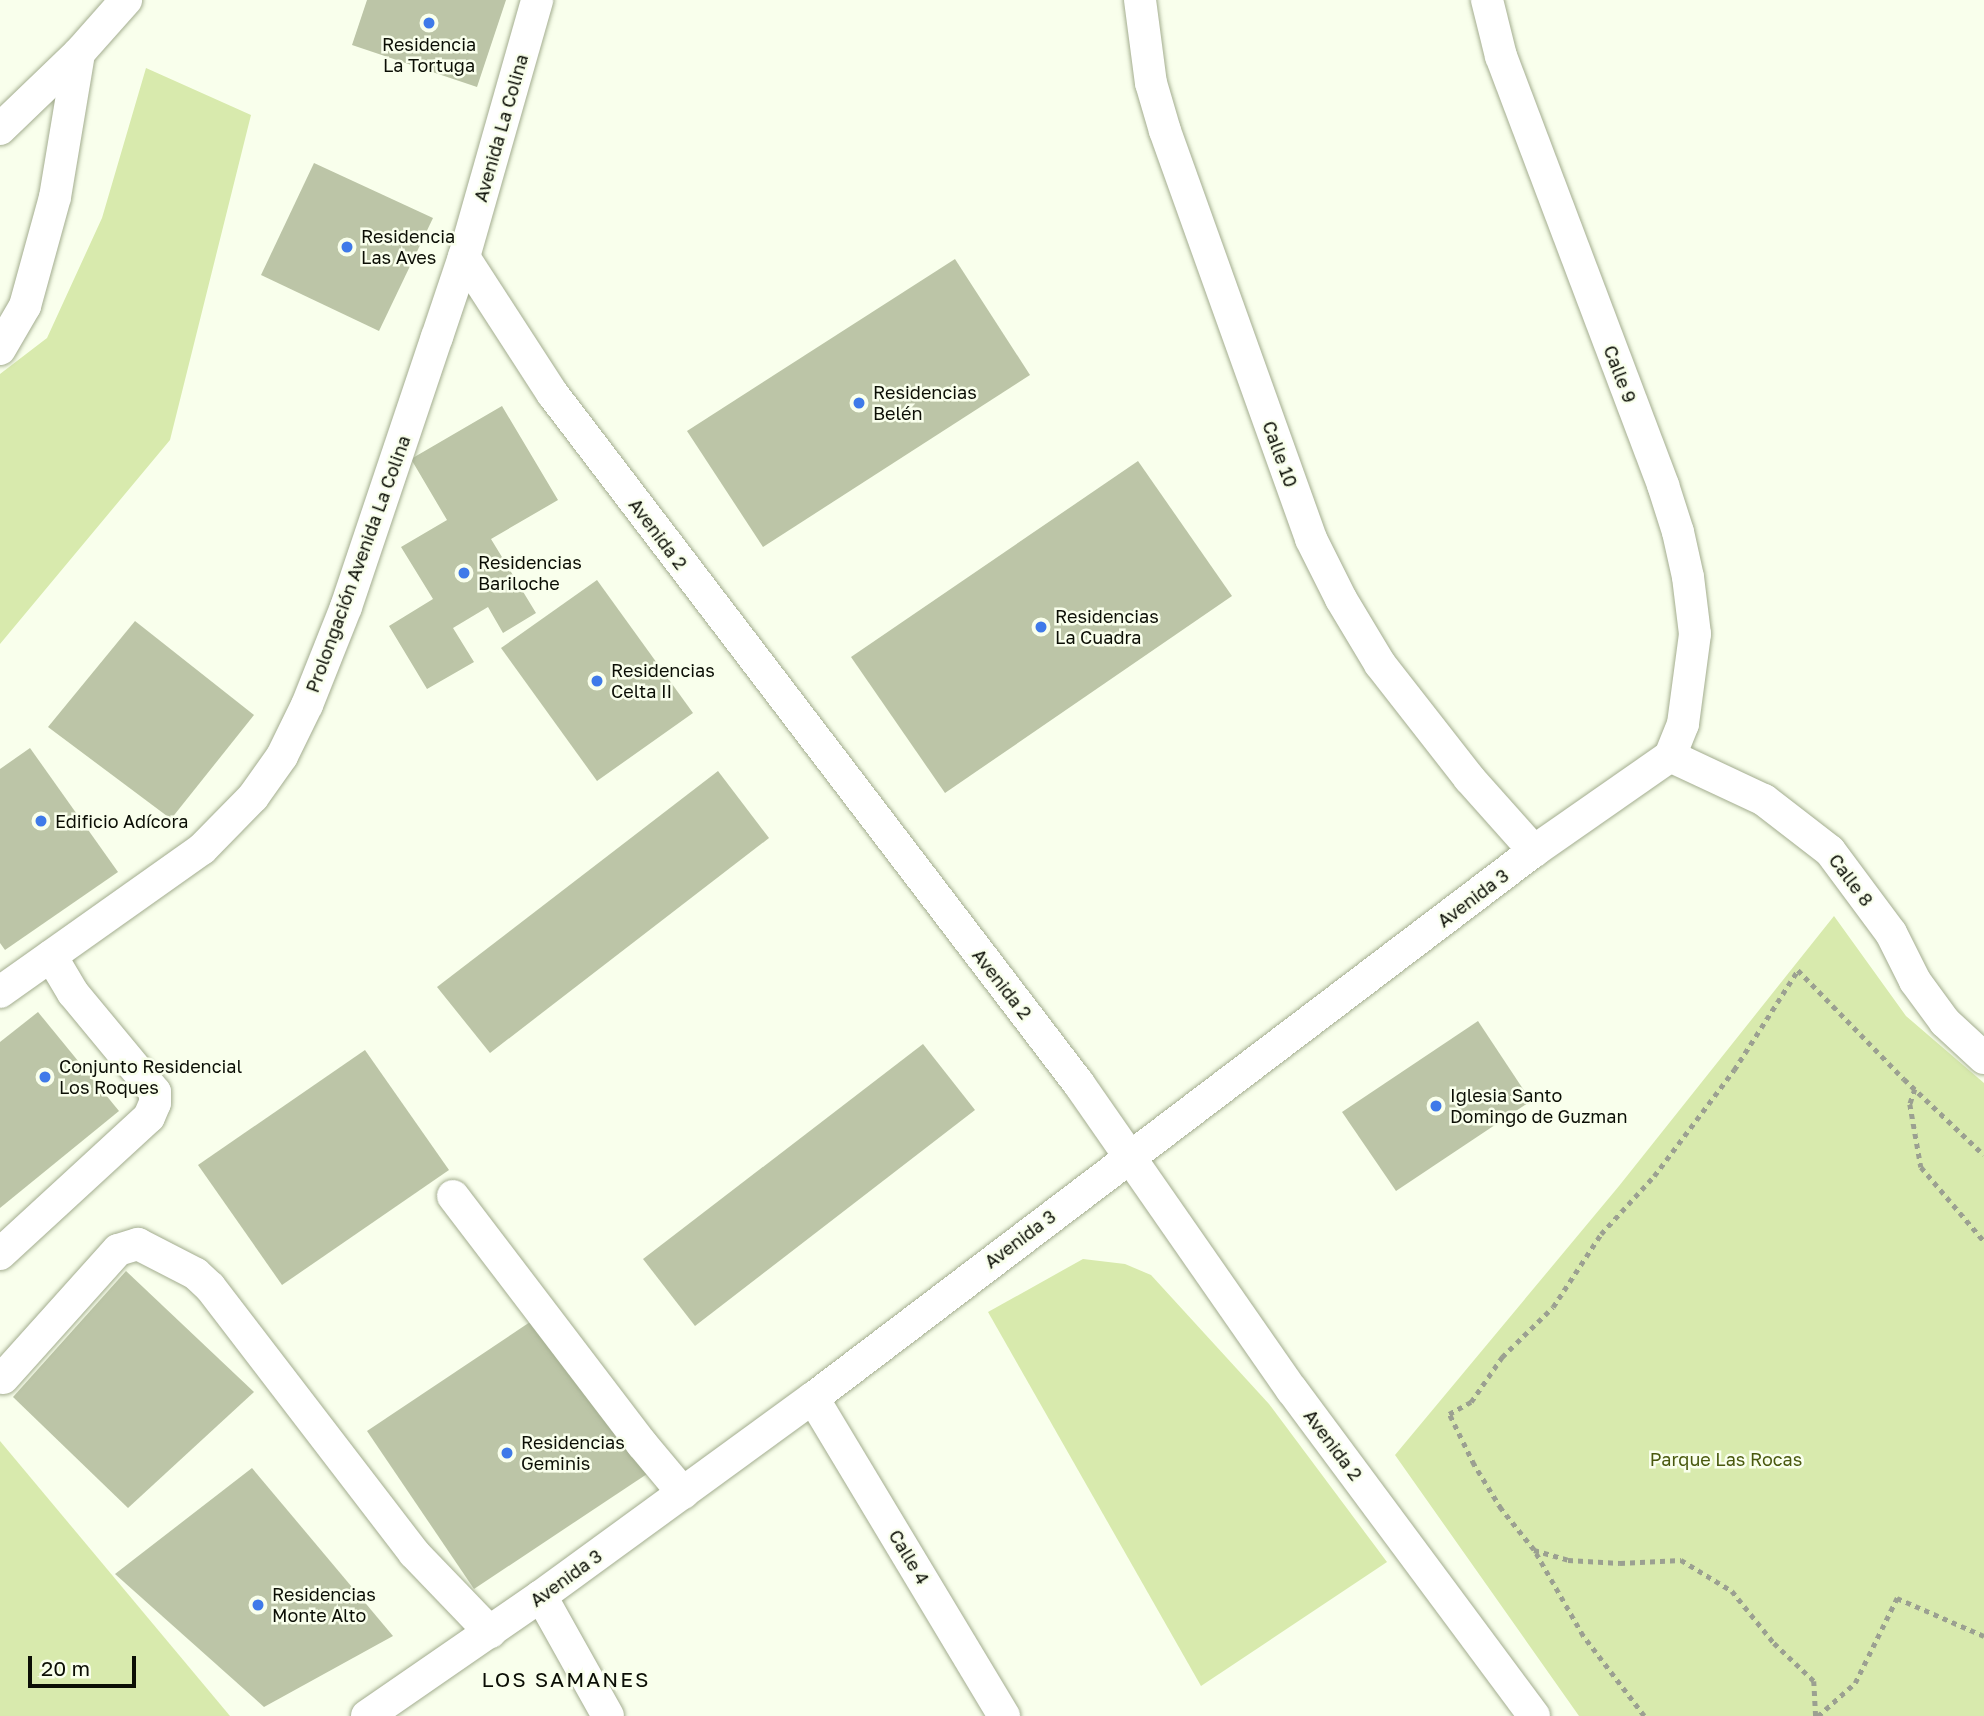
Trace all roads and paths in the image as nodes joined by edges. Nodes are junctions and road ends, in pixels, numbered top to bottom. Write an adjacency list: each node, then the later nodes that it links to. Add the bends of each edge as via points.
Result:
1 (126, 0): 5 (street)
2 (537, 0): 7 (street, Avenida La Colina)
3 (1140, 0): 10 (street, Calle 10, via 1151,83 1166,131 1311,539 1380,664 1469,778)
4 (1487, 0): 9 (street, Calle 9, via 1501,56 1678,532 1695,634 1683,724)
5 (79, 53): 6 (street); 8 (street, via 55,197 24,306)
6 (0, 128)
7 (464, 257): 11 (street, Prolongación Avenida La Colina, via 346,607 282,756 253,797 202,849); 16 (street, Avenida 2, via 552,393 1079,1084)
8 (0, 349)
9 (1670, 756): 10 (street, Avenida 3); 13 (street, Calle 8, via 1764,800 1830,851 1891,933 1915,981 1945,1022)
10 (1534, 851): 16 (street, Avenida 3)
11 (51, 956): 12 (street, Prolongación Avenida La Colina); 19 (street, via 73,993 155,1092 155,1103 149,1117)
12 (0, 992)
13 (1984, 1058)
14 (1915, 1089): 15 (path); 18 (path, via 1910,1104 1921,1167); 23 (path, via 1798,970 1734,1070 1654,1176 1601,1234 1553,1307 1502,1357 1471,1402 1449,1415 1501,1509)
15 (1984, 1155)
16 (1130, 1158): 21 (street, Avenida 3); 30 (street, Avenida 2, via 1292,1390)
17 (453, 1196): 22 (street)
18 (1984, 1241)
19 (0, 1254)
20 (3, 1378): 25 (street, via 118,1250 138,1244 196,1274 414,1553)
21 (813, 1398): 22 (street, Avenida 3); 29 (street, Calle 4)
22 (683, 1493): 24 (street, Avenida 3)
23 (1534, 1550): 31 (path, via 1583,1636); 32 (path, via 1568,1560 1681,1560 1732,1591 1774,1643 1815,1681)
24 (541, 1596): 25 (street, Avenida 3); 28 (street)
25 (490, 1632): 27 (street, Avenida 3)
26 (1984, 1636): 32 (path, via 1897,1598 1855,1683)
27 (367, 1716)
28 (608, 1716)
29 (1004, 1716)
30 (1534, 1716)
31 (1644, 1716)
32 (1817, 1716)

